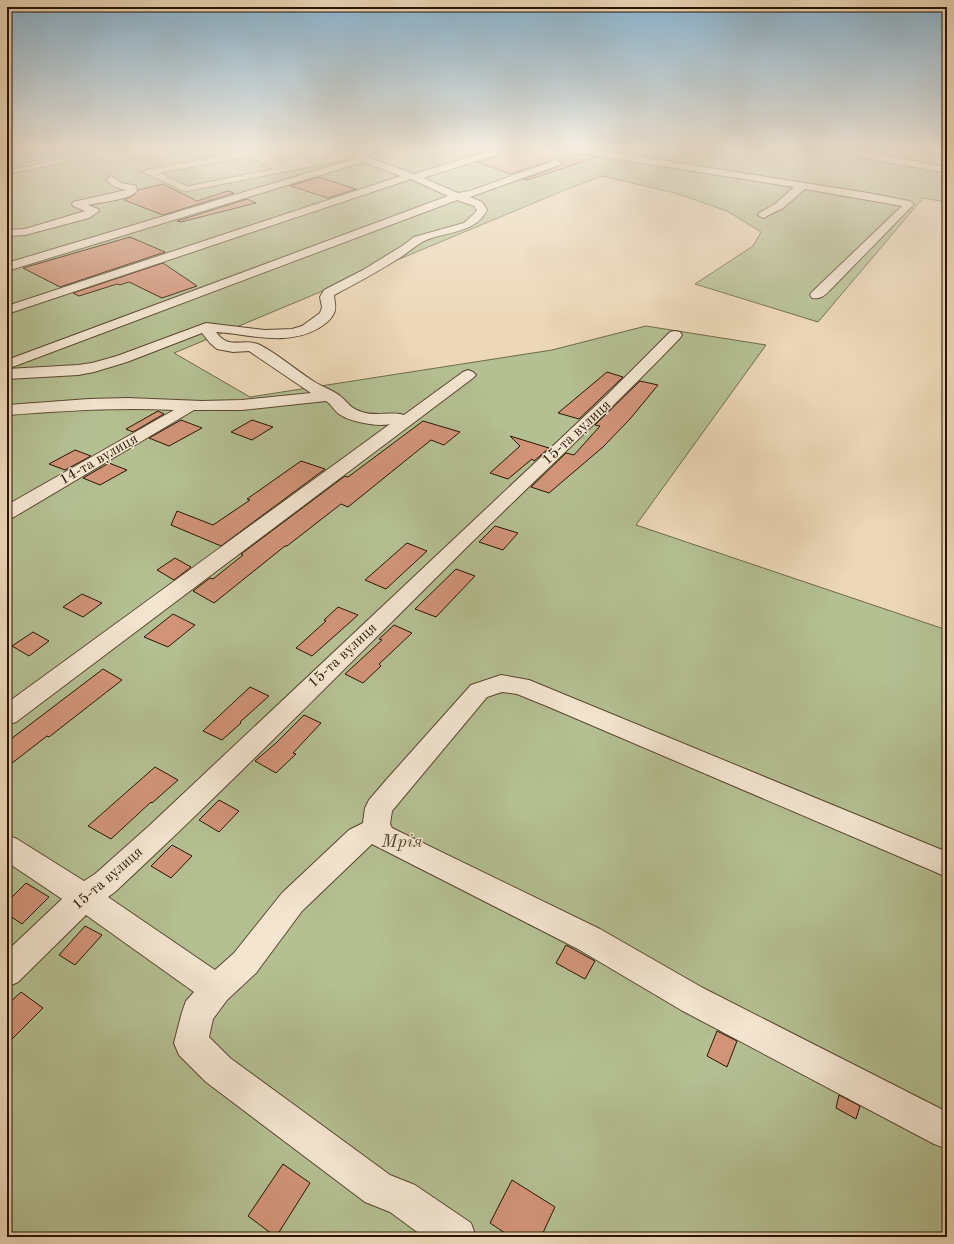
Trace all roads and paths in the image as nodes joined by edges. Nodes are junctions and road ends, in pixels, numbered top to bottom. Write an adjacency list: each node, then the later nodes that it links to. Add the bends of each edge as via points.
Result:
1 (84, 207): 9 (street, via 94,211 85,216)
2 (205, 207): 10 (street)
3 (319, 207): 12 (street)
4 (429, 207): 15 (street)
5 (480, 207): 13 (street, via 482,210 476,219 468,225 435,232 418,239 367,274 329,293 328,312 325,318 312,328 288,334 272,334)
6 (777, 207): 8 (street)
7 (907, 207): 11 (street, via 875,235 858,256)
8 (763, 215)
9 (9, 235)
10 (7, 267)
11 (817, 295)
12 (7, 310)
13 (206, 326): 16 (street, via 122,359 78,370); 18 (street, via 210,337 221,346 252,347)
14 (675, 335): 27 (street, 15-та вулиця, via 597,415 451,551 160,833 105,884)
15 (7, 364)
16 (7, 374)
17 (468, 375): 21 (street)
18 (328, 396): 19 (street, via 269,403); 21 (street, via 345,411 357,416 373,420)
19 (189, 406): 20 (street, via 128,403); 22 (street, 14-та вулиця)
20 (7, 410)
21 (406, 420): 23 (street)
22 (7, 513)
23 (7, 716)
24 (381, 836): 26 (street, via 376,824 379,808 396,786 479,691 501,683 521,686 546,696); 29 (street, via 369,832 343,852 292,902 245,963); 30 (street, via 589,939 692,999)
25 (7, 847): 27 (street)
26 (947, 865)
27 (84, 897): 28 (street, 15-та вулиця); 29 (street)
28 (7, 972)
29 (216, 989): 31 (street, via 198,1012 191,1043 218,1070 372,1185 402,1198)
30 (947, 1131)
31 (457, 1237)

